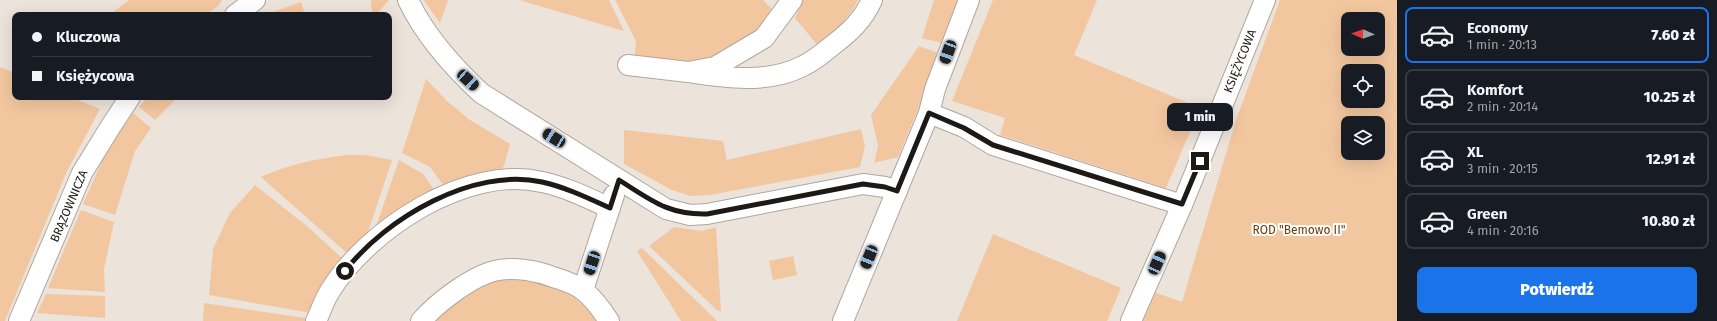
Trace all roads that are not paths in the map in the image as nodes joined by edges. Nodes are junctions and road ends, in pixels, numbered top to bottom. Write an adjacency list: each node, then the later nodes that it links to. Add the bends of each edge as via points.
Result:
1 (255, 0): 7 (street)
2 (408, 0): 12 (street, via 434,42 481,93)
3 (792, 0): 9 (street, via 764,38 714,67)
4 (872, 0): 9 (street, via 859,23 802,67 760,77 726,78)
5 (969, 0): 11 (street, via 940,74)
6 (1265, 0): 14 (street, KSIĘŻYCOWA)
7 (239, 12)
8 (628, 65): 9 (street)
9 (688, 72)
10 (128, 100): 17 (street, BRĄZOWNICZA, via 82,173)
11 (929, 113): 13 (street); 14 (street, via 964,128 993,145)
12 (619, 180): 13 (street, via 666,209 690,214 707,214 863,184); 15 (street)
13 (897, 191): 21 (street)
14 (1182, 204): 22 (street, KSIĘŻYCOWA)
15 (610, 208): 16 (street); 18 (street, via 580,194 541,182 506,179 460,189 394,224 366,247 330,291)
16 (583, 290): 19 (street, via 545,274 499,270 477,278 456,291); 20 (street)
17 (19, 321)
18 (316, 321)
19 (421, 321)
20 (609, 321)
21 (843, 321)
22 (1131, 321)

